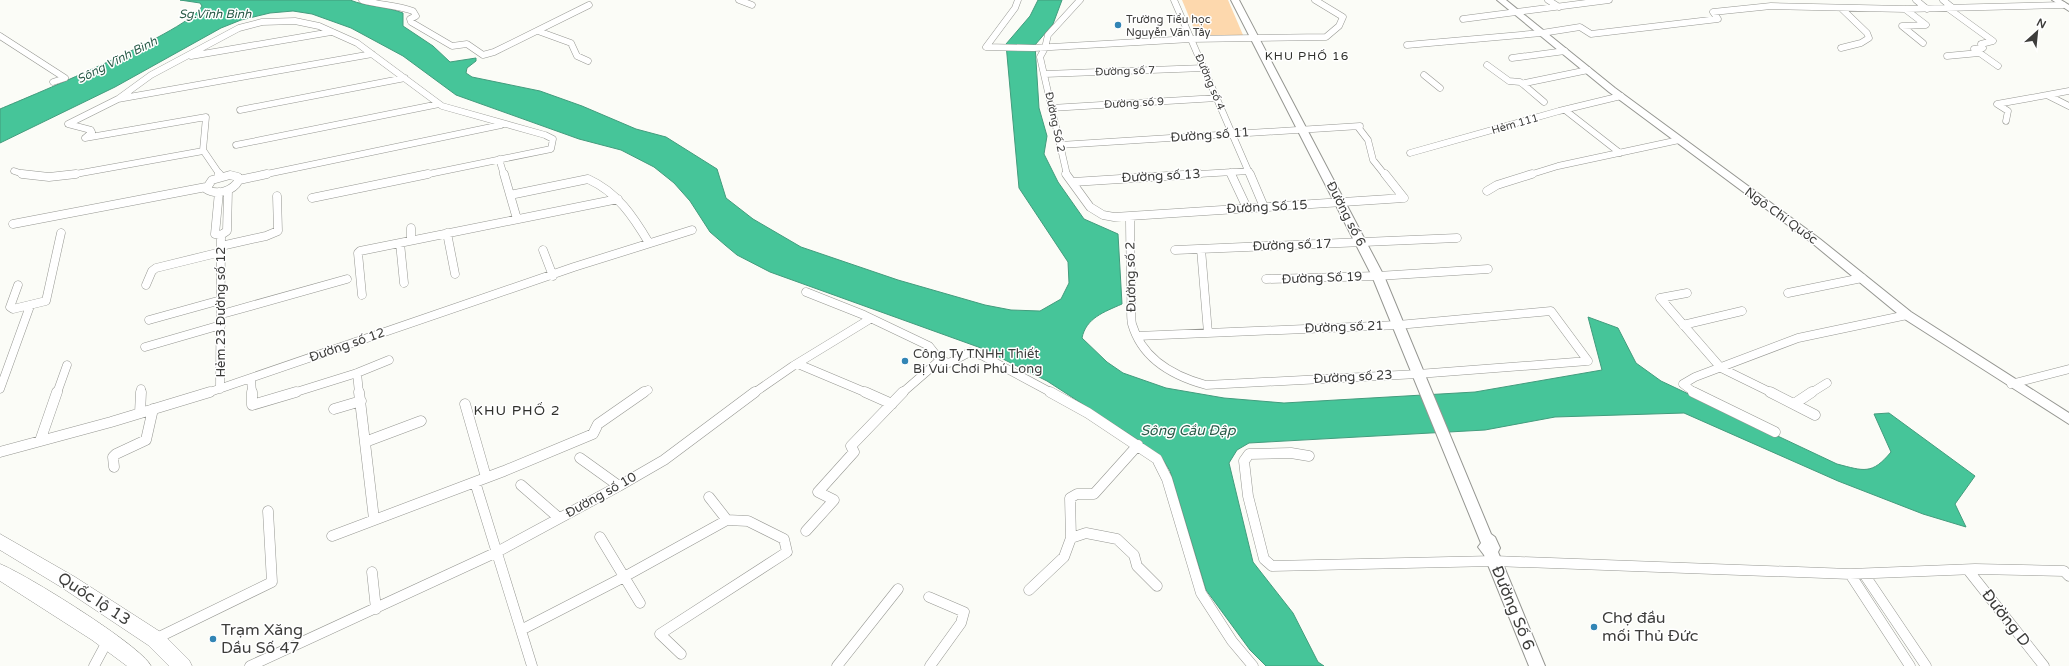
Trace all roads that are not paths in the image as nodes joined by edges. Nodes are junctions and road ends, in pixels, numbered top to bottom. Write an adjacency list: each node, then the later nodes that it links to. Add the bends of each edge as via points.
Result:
1 (362, 0): 23 (street, via 413,10 416,16 410,19 411,22 452,46 467,44 483,55)
2 (739, 0): 14 (street)
3 (1018, 0): 31 (street, via 1015,8 986,47)
4 (1080, 0): 31 (street, Đường Số 2, via 1048,35)
5 (1174, 0): 28 (street, Đường số 4)
6 (1235, 0): 27 (street, Đường số 6)
7 (1315, 0): 27 (street, via 1343,17 1334,31 1326,37)
8 (1501, 0): 21 (street, Ngô Chí Quốc)
9 (1548, 0): 16 (street)
10 (1609, 0): 16 (street)
11 (1916, 0): 19 (street)
12 (1943, 0): 20 (street)
13 (589, 5): 23 (street)
14 (752, 5)
15 (2063, 5): 20 (street)
16 (1559, 7): 21 (street)
17 (1841, 8): 18 (street); 25 (street, via 1771,6 1713,12 1718,19 1591,34 1580,27); 32 (street, via 1869,38)
18 (1905, 9): 19 (street); 29 (street, via 1926,25 1902,26)
19 (1927, 9): 20 (street)
20 (1951, 9): 34 (street, via 1993,41 1981,44 1983,48 1974,49)
21 (1518, 13): 22 (street); 25 (street, Ngô Chí Quốc)
22 (1463, 19)
23 (538, 31): 39 (street, via 571,43 577,56)
24 (332, 32): 35 (street, via 357,43); 37 (street); 37 (street, via 306,23 262,22 240,28)
25 (1542, 33): 30 (street); 33 (street, Ngô Chí Quốc)
26 (0, 36): 47 (street, via 65,78)
27 (1256, 37): 28 (street); 63 (street, Đường số 6)
28 (1191, 39): 31 (street); 42 (street, Đường số 4)
29 (1923, 43)
30 (1407, 45)
31 (1045, 48): 44 (street, Đường Số 2, via 1040,56)
32 (1841, 48)
33 (1565, 51): 38 (street); 43 (street, Ngô Chí Quốc)
34 (1979, 52): 36 (street); 41 (street)
35 (372, 54): 46 (street); 54 (street)
36 (1947, 56)
37 (184, 58): 54 (street, via 151,75)
38 (1512, 58)
39 (588, 61)
40 (1487, 65): 48 (street, via 1509,81)
41 (1998, 66)
42 (1204, 68): 44 (street, Đường số 7); 53 (street, Đường số 4)
43 (1588, 70): 48 (street); 52 (street, Ngô Chí Quốc)
44 (1045, 74): 58 (street, Đường Số 2)
45 (1424, 75): 49 (street)
46 (405, 78): 56 (street); 59 (street)
47 (53, 82)
48 (1524, 85): 55 (street)
49 (1440, 88)
50 (2069, 91): 51 (street)
51 (2047, 95): 57 (street); 61 (street, via 1997,104 2008,112)
52 (1621, 96): 60 (street, Hẻm 111); 65 (street, Ngô Chí Quốc)
53 (1217, 98): 58 (street, Đường số 9); 64 (street, Đường số 4)
54 (118, 99): 68 (street, via 68,124 91,130 85,138 88,139 206,117)
55 (1544, 102)
56 (439, 104): 62 (street); 66 (street)
57 (2069, 106)
58 (1051, 108): 67 (street, Đường Số 2)
59 (240, 110)
60 (1565, 110): 69 (street, Hẻm 111); 70 (street)
61 (2006, 121)
62 (503, 124): 71 (street, via 551,137 553,142 551,149); 76 (street)
63 (1303, 130): 64 (street, Đường số 11); 85 (street, Đường số 11, via 1359,126 1368,140 1373,160); 87 (street, Đường số 6)
64 (1232, 134): 67 (street, Đường số 11); 74 (street, Đường số 4)
65 (1679, 140): 70 (street); 111 (street, Ngô Chí Quốc)
66 (236, 145)
67 (1060, 145): 77 (street, Đường Số 2, via 1067,177)
68 (203, 151): 72 (street, via 60,177 23,175); 75 (street)
69 (1410, 153)
70 (1620, 153): 80 (street, via 1558,166 1497,185)
71 (499, 159): 82 (street); 84 (street)
72 (14, 171)
73 (1230, 172): 74 (street, Đường số 13); 77 (street, Đường số 13); 89 (street)
74 (1248, 172): 88 (street, Đường số 4)
75 (221, 177): 76 (street, via 235,176); 78 (street, via 208,183)
76 (239, 180): 79 (street)
77 (1073, 182): 90 (street, Đường Số 2, via 1090,209 1101,216)
78 (206, 187): 81 (street, via 208,191); 92 (street)
79 (228, 190): 81 (street); 97 (street, via 227,231)
80 (1487, 191)
81 (219, 192): 97 (street, via 215,234)
82 (510, 195): 86 (street, via 588,178 599,182); 91 (street)
83 (277, 196): 103 (street, via 278,231)
84 (312, 198)
85 (1404, 198): 87 (street, Đường Số 15)
86 (618, 199): 91 (street); 102 (street, via 632,214)
87 (1340, 202): 88 (street, Đường Số 15); 101 (street, Đường số 6)
88 (1264, 207): 89 (street, Đường Số 15)
89 (1247, 208): 90 (street, Đường Số 15)
90 (1130, 217): 132 (street, Đường số 2, via 1132,323)
91 (517, 218): 95 (street)
92 (13, 224)
93 (411, 228): 99 (street)
94 (692, 230): 102 (street, Đường số 12)
95 (447, 233): 99 (street); 108 (street)
96 (61, 234): 122 (street, via 46,301)
97 (221, 236): 103 (street, Hẻm 23 Đường số 12)
98 (1457, 238): 101 (street, Đường số 17)
99 (410, 240): 100 (street)
100 (400, 242): 114 (street); 120 (street, via 358,252)
101 (1362, 242): 104 (street, Đường số 17); 110 (street, Đường số 6)
102 (650, 243): 109 (street, Đường số 12)
103 (221, 249): 116 (street, via 156,268); 121 (street, Hẻm 23 Đường số 12)
104 (1201, 249): 106 (street, Đường số 17); 131 (street)
105 (543, 250): 109 (street)
106 (1175, 250)
107 (1488, 269): 110 (street, Đường Số 19)
108 (455, 274)
109 (553, 276): 143 (street, Đường số 12)
110 (1378, 276): 113 (street, Đường Số 19); 129 (street, Đường số 6)
111 (1862, 278): 119 (street); 125 (street, Ngô Chí Quốc)
112 (346, 279): 124 (street)
113 (1266, 280)
114 (404, 283)
115 (18, 285): 122 (street, via 10,307 12,309)
116 (146, 285)
117 (806, 292): 126 (street)
118 (1687, 293): 130 (street, via 1660,298)
119 (1788, 294)
120 (362, 295)
121 (221, 300): 124 (street, Hẻm 23 Đường số 12); 127 (street)
122 (30, 306): 146 (street)
123 (1742, 311): 130 (street)
124 (222, 314): 128 (street, Hẻm 23 Đường số 12)
125 (1907, 315): 139 (street, via 1798,338); 145 (street, Ngô Chí Quốc)
126 (870, 319): 135 (street, via 929,346); 137 (street, Đường số 10)
127 (149, 320)
128 (221, 325): 133 (street); 148 (street, Hẻm 23 Đường số 12)
129 (1398, 325): 131 (street, Đường số 21); 136 (street, Đường số 21, via 1551,311); 142 (street, Đường số 6)
130 (1683, 325): 139 (street)
131 (1208, 333): 132 (street, Đường số 21)
132 (1137, 336): 142 (street, Đường số 23, via 1158,364 1171,374 1188,381 1206,384)
133 (145, 347)
134 (389, 360): 141 (street)
135 (940, 360): 152 (street); 164 (street, via 949,363 970,352 983,356 1081,408)
136 (1588, 361): 142 (street, Đường số 23)
137 (798, 364): 152 (street); 172 (street, Đường số 10, via 712,423 664,460)
138 (67, 365): 162 (street)
139 (1721, 368): 153 (street); 160 (street, via 1683,384 1690,392)
140 (2069, 369): 145 (street)
141 (357, 373): 143 (street, via 252,405); 150 (street)
142 (1418, 374): 161 (street, Đường số 6)
143 (251, 378): 148 (street, Đường số 12)
144 (1827, 383): 153 (street)
145 (2011, 384): 158 (street, Ngô Chí Quốc)
146 (0, 389)
147 (141, 389): 156 (street)
148 (220, 389): 155 (street, Đường số 12)
149 (648, 390): 169 (street, via 598,424 593,434)
150 (361, 401): 154 (street); 163 (street)
151 (465, 404): 169 (street)
152 (892, 404): 178 (street, via 850,446 854,452 818,492 834,500)
153 (1794, 404): 157 (street)
154 (334, 408)
155 (153, 409): 156 (street, Đường số 12); 168 (street, via 146,440 139,445 116,452 113,457)
156 (140, 413): 162 (street, Đường số 12)
157 (1815, 415)
158 (2069, 419)
159 (421, 421): 163 (street)
160 (1775, 432)
161 (1443, 434): 183 (street, Đường Số 6)
162 (40, 441): 165 (street, Đường số 12)
163 (365, 442): 176 (street)
164 (1138, 445): 181 (street, via 1094,494 1077,494 1070,498); 209 (street, via 1157,459 1167,480 1201,593 1232,641)
165 (0, 452)
166 (1310, 456): 183 (street, via 1291,453 1249,454 1244,462 1249,498 1264,559 1272,566)
167 (580, 458): 172 (street)
168 (114, 468)
169 (486, 477): 170 (street)
170 (475, 482): 176 (street); 184 (street)
171 (521, 485): 175 (street)
172 (619, 486): 175 (street, Đường số 10)
173 (710, 497): 177 (street)
174 (268, 511): 199 (street, via 272,582)
175 (559, 518): 184 (street, Đường số 10)
176 (374, 519): 179 (street)
177 (727, 520): 191 (street); 201 (street, via 748,521 767,529 784,539 787,552 660,634)
178 (806, 530)
179 (332, 536)
180 (600, 537): 191 (street)
181 (1070, 538): 192 (street, via 1086,533 1117,539 1134,555 1137,566); 194 (street, via 1064,557)
182 (0, 541): 199 (highway, Quốc lộ 13)
183 (1490, 550): 188 (street); 210 (street, Đường Số 6)
184 (497, 552): 197 (street, Đường số 10); 198 (street)
185 (1968, 570): 189 (street); 190 (street, via 1975,568 2064,571); 213 (street, Đường D)
186 (0, 572): 200 (highway, Quốc lộ 13)
187 (372, 572): 197 (street)
188 (1850, 574): 189 (street); 211 (street)
189 (1864, 574): 212 (street)
190 (2069, 576)
191 (624, 577): 196 (street); 198 (street)
192 (1157, 586)
193 (898, 589): 207 (street)
194 (1029, 590)
195 (929, 597): 208 (street, via 964,612 961,623)
196 (640, 603)
197 (376, 609): 205 (street, Đường số 10)
198 (521, 630): 206 (street)
199 (155, 639): 204 (highway, Quốc lộ 13)
200 (108, 640): 202 (street); 203 (highway, Quốc lộ 13)
201 (681, 654)
202 (94, 666)
203 (141, 666)
204 (182, 666)
205 (250, 666)
206 (532, 666)
207 (836, 666)
208 (930, 666)
209 (1253, 666)
210 (1537, 666)
211 (1910, 666)
212 (1926, 666)
213 (2044, 666)

